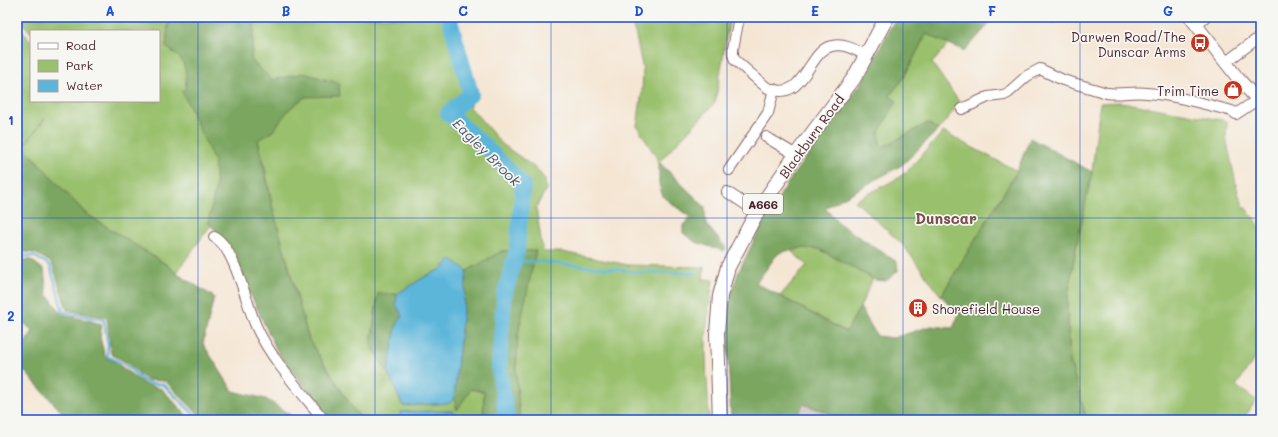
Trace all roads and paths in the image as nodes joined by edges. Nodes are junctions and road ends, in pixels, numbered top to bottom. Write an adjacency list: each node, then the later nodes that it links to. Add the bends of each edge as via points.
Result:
1 (739, 17): 7 (street, via 733,49 735,60 766,87)
2 (887, 17): 5 (highway, Blackburn Road / A666)
3 (1197, 20): 6 (main road)
4 (1261, 36): 6 (street)
5 (867, 56): 7 (street, via 840,45 826,47 793,87); 11 (highway, Blackburn Road / A666, via 854,78)
6 (1226, 62): 8 (main road)
7 (774, 89): 12 (street, via 768,113)
8 (1259, 102): 9 (street, via 1236,114 1152,93 1107,94 1063,80 1040,69 1027,76 1008,93 988,97)
9 (962, 109)
10 (766, 137): 11 (street)
11 (796, 156): 14 (highway, Blackburn Road / A666)
12 (729, 170)
13 (727, 192): 14 (street)
14 (757, 212): 17 (highway, Blackburn Road / A666, via 728,267 720,296)
15 (214, 237): 16 (street, via 232,261 256,326 265,342)
16 (324, 420)
17 (720, 420)

